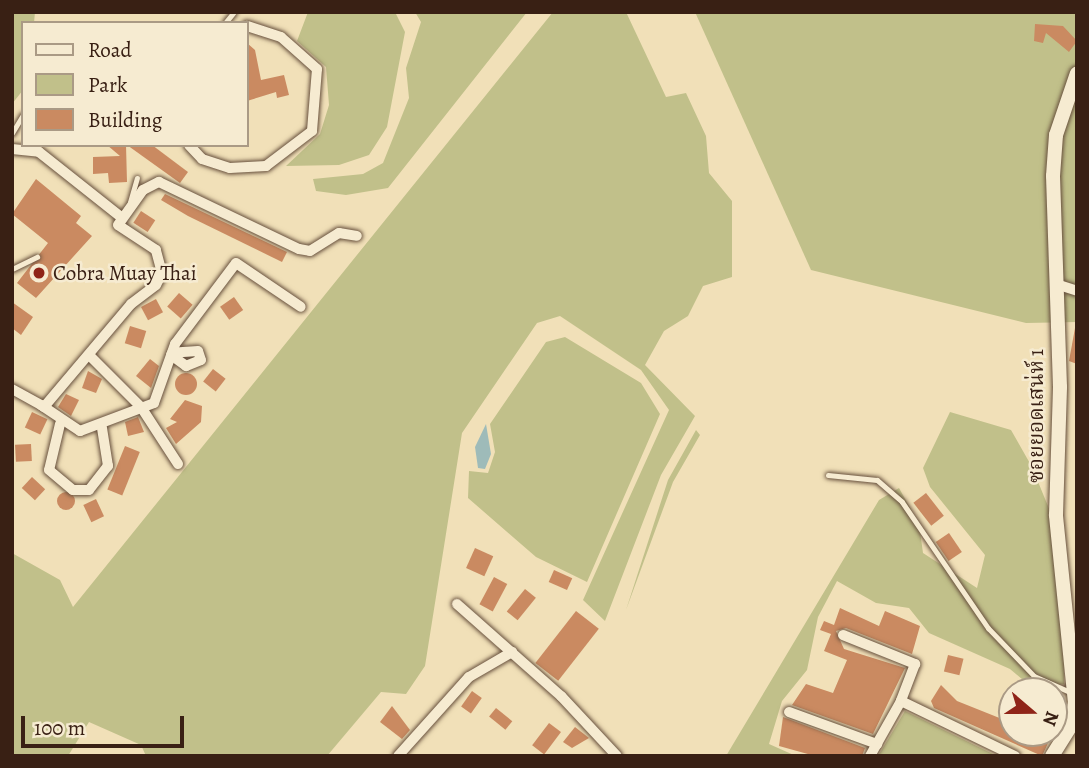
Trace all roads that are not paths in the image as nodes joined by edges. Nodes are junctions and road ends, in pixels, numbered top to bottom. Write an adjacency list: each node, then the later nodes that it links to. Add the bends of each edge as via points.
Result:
1 (248, 26): 4 (street, via 281,37 317,69 312,131 267,166 230,168 202,159)
2 (1077, 73): 12 (street, ซอยยอดเสน่ห์ 1, via 1056,135)
3 (29, 147): 5 (street); 8 (street)
4 (191, 147)
5 (12, 149)
6 (137, 178): 7 (lane)
7 (129, 205): 8 (street); 9 (street, via 159,183 174,185 299,249 310,251 339,233)
8 (121, 217): 15 (street, via 118,225 156,250 162,273)
9 (357, 236)
10 (37, 257): 11 (lane)
11 (12, 269)
12 (1056, 284): 13 (street); 24 (street, ซอยยอดเสน่ห์ 1, via 1056,515)
13 (1077, 291)
14 (301, 307): 18 (street, via 236,263 172,354 154,403)
15 (91, 356): 17 (street); 18 (street)
16 (12, 389): 17 (street)
17 (41, 405): 19 (street)
18 (141, 407): 20 (street); 21 (street)
19 (60, 424): 20 (street, via 80,431); 20 (street, via 49,470 74,490 89,490 108,466)
20 (102, 427)
21 (178, 464)
22 (828, 475): 27 (lane, via 877,480 902,502 988,628 1034,676)
23 (457, 604): 26 (street)
24 (1073, 618): 27 (street, ซอยยอดเสน่ห์ 1)
25 (843, 635): 28 (street, via 915,664)
26 (512, 652): 31 (street, via 469,677); 32 (street)
27 (1075, 694): 35 (street, ซอยยอดเสน่ห์ 1, via 1072,725)
28 (901, 701): 30 (street); 34 (street)
29 (789, 712): 30 (street)
30 (877, 744): 33 (street)
31 (398, 756)
32 (617, 756)
33 (870, 756)
34 (1015, 756)
35 (1052, 756)

